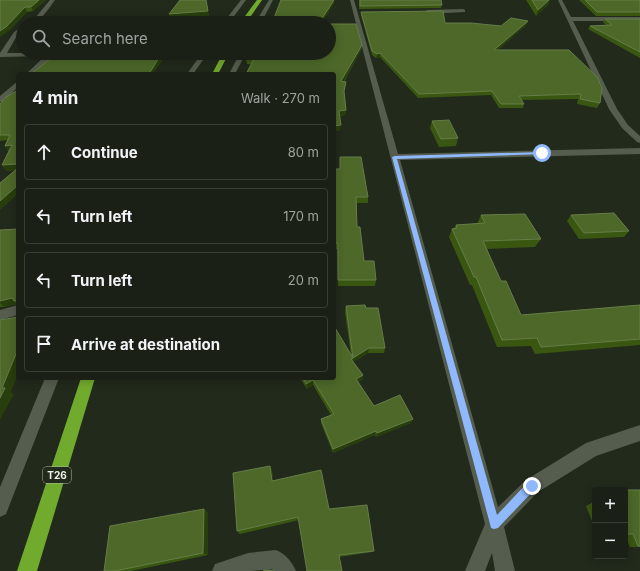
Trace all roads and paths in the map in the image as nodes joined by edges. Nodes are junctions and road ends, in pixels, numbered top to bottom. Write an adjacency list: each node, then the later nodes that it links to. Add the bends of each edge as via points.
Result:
1 (53, 0): 9 (street)
2 (244, 0): 10 (street)
3 (260, 0): 11 (highway)
4 (272, 0): 12 (street)
5 (352, 0): 32 (street, via 359,13)
6 (560, 0): 13 (street)
7 (462, 11): 8 (street)
8 (423, 12)
9 (39, 16)
10 (232, 16)
11 (248, 16)
12 (262, 16)
13 (570, 19): 14 (street); 30 (street, via 610,104 625,127)
14 (640, 19)
15 (16, 33): 16 (street)
16 (2, 55): 17 (street)
17 (16, 55)
18 (44, 60): 24 (street)
19 (200, 60): 25 (street)
20 (222, 60): 22 (highway)
21 (240, 60): 23 (street)
22 (218, 67): 23 (street); 26 (highway)
23 (235, 67): 27 (street)
24 (31, 72)
25 (191, 72)
26 (216, 72)
27 (233, 72)
28 (16, 85): 29 (street)
29 (0, 100)
30 (640, 140)
31 (640, 151): 32 (street)
32 (395, 157): 39 (street)
33 (16, 311): 34 (street)
34 (0, 315)
35 (51, 380): 38 (street)
36 (87, 380): 40 (highway, T26)
37 (640, 433): 39 (street, via 592,449 532,486)
38 (0, 508)
39 (494, 524): 43 (street); 44 (street)
40 (27, 571)
41 (222, 571): 42 (street, via 248,562 276,559)
42 (286, 571)
43 (475, 571)
44 (505, 571)

